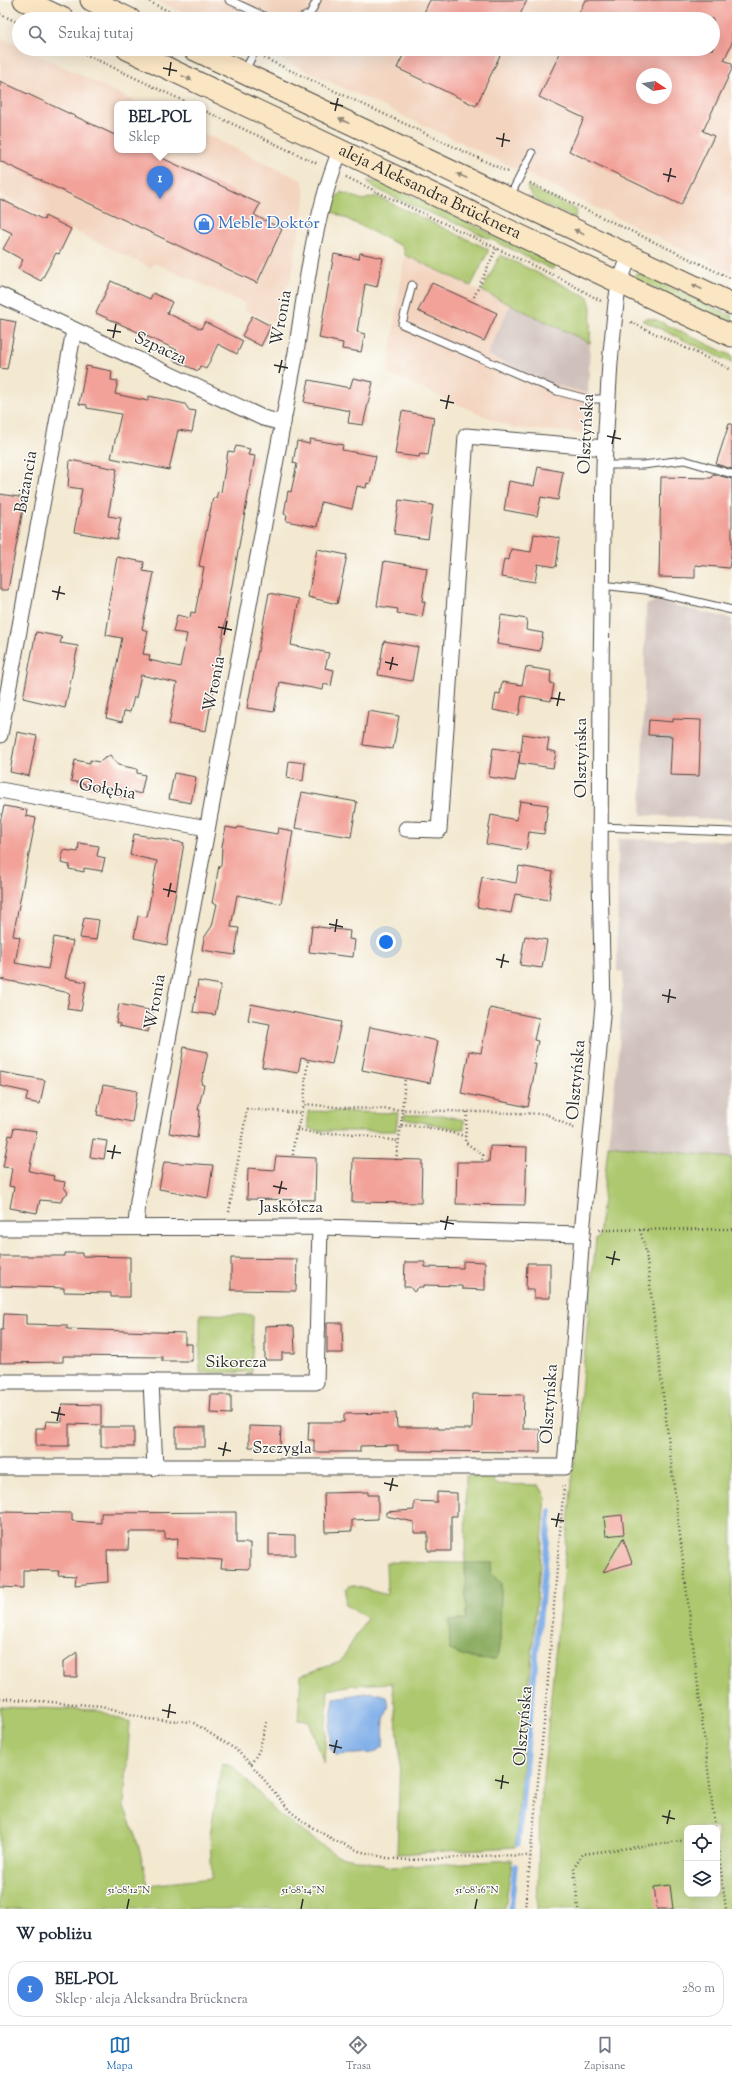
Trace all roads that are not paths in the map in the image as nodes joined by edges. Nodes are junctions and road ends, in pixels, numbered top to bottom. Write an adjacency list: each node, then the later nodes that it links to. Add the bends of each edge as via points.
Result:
1 (24, 0): 5 (main road)
2 (91, 0): 6 (main road)
3 (229, 0): 7 (lane)
4 (317, 0): 8 (lane)
5 (49, 12)
6 (116, 12)
7 (255, 12)
8 (311, 12)
9 (142, 56): 13 (main road, aleja Aleksandra Brücknera, one-way to 13)
10 (208, 56): 12 (main road, aleja Aleksandra Brücknera)
11 (252, 56): 12 (lane)
12 (243, 73): 15 (main road, aleja Aleksandra Brücknera, one-way to 12)
13 (340, 150): 17 (main road, aleja Aleksandra Brücknera); 24 (street, Wronia, via 318,221)
14 (532, 153): 15 (lane)
15 (509, 198): 16 (main road, aleja Aleksandra Brücknera, one-way to 15)
16 (630, 255): 17 (street, Olsztyńska); 20 (main road, aleja Aleksandra Brücknera, one-way to 16)
17 (619, 283): 22 (main road, aleja Aleksandra Brücknera); 23 (street, Olsztyńska)
18 (412, 285): 23 (lane, via 402,324 557,391 588,399)
19 (0, 295): 21 (street, Szpacza)
20 (732, 304)
21 (74, 330): 24 (street, Szpacza, via 263,418); 30 (street, Bażancia)
22 (732, 336)
23 (608, 400): 25 (street, Olsztyńska)
24 (283, 423): 33 (street, Wronia)
25 (605, 448): 26 (street, Olsztyńska); 34 (street, via 466,436 439,830)
26 (604, 465): 27 (lane, via 643,465 684,460); 28 (street, Olsztyńska)
27 (732, 474)
28 (602, 585): 29 (lane, via 646,590); 32 (street, Olsztyńska)
29 (732, 610)
30 (0, 735)
31 (0, 790): 33 (street, Gołębia)
32 (601, 826): 35 (lane); 39 (street, Olsztyńska, via 603,1005)
33 (208, 828): 36 (street, Wronia, via 138,1201)
34 (406, 829)
35 (732, 832)
36 (136, 1226): 37 (street, Jaskółcza); 38 (street, Jaskółcza)
37 (320, 1227): 39 (street, Jaskółcza); 40 (street, Sikorcza, via 316,1382)
38 (0, 1228)
39 (582, 1234): 43 (street, Olsztyńska)
40 (151, 1381): 41 (street, Sikorcza); 44 (street)
41 (0, 1382)
42 (0, 1467): 44 (street, Szczygla)
43 (565, 1467): 44 (street, Szczygla)
44 (155, 1468)

